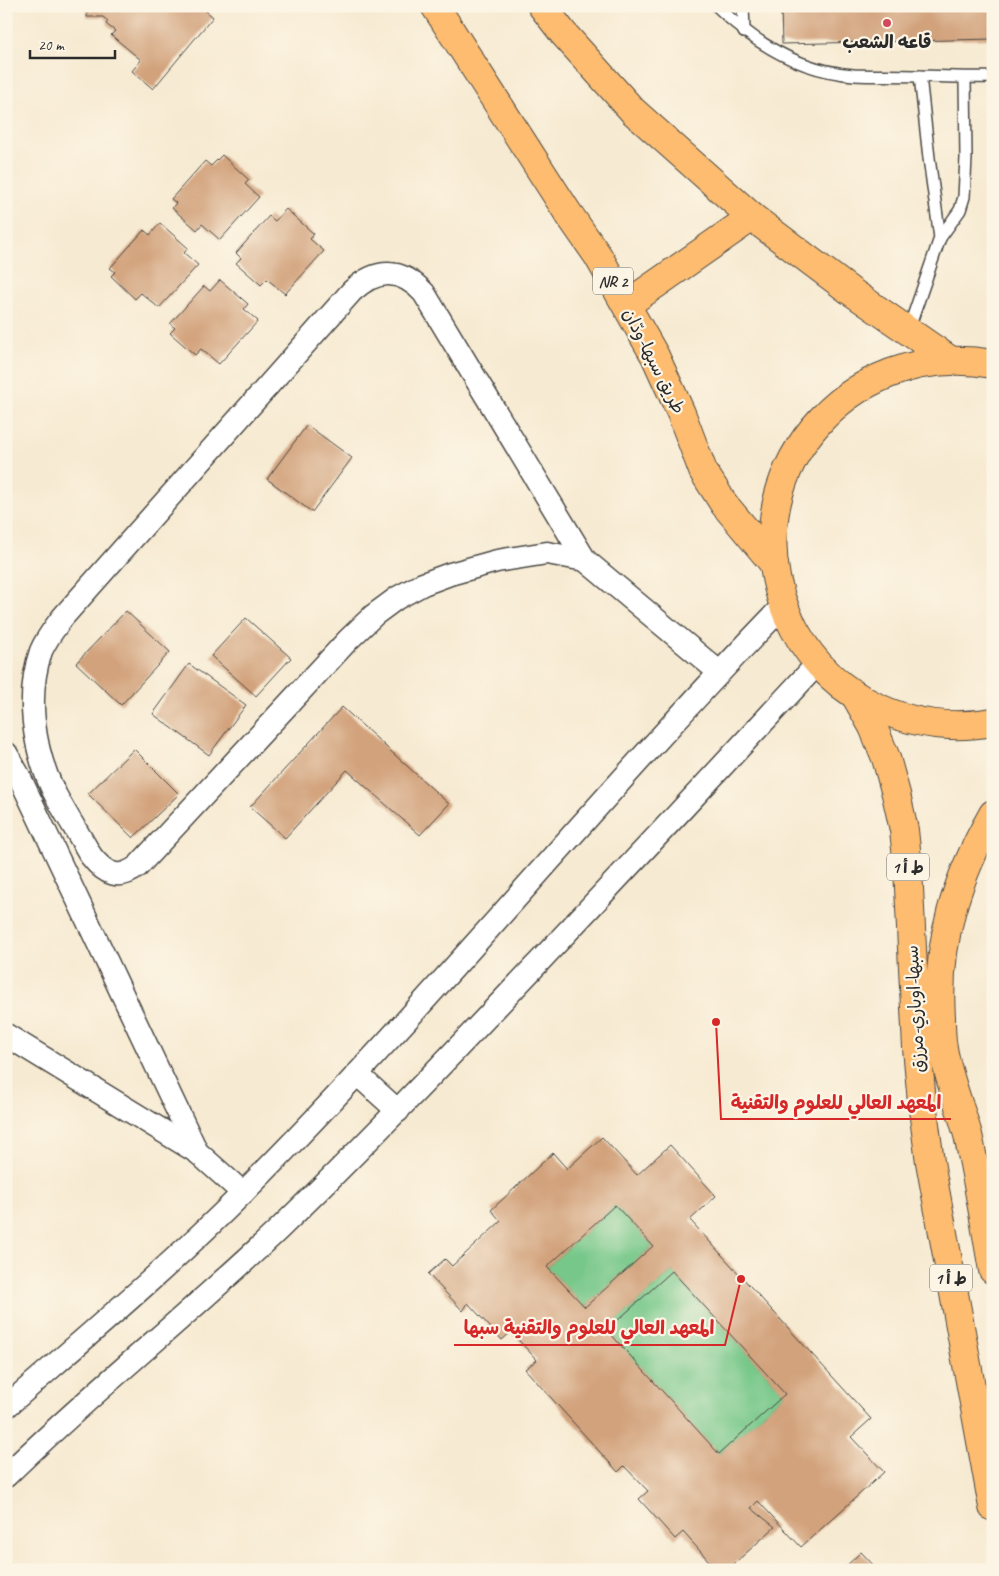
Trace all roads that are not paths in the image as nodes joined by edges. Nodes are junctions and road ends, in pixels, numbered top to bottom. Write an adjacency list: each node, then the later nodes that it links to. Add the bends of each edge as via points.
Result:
1 (435, 6): 11 (highway, طريق سبها-ودّان / NR 2, via 598,256)
2 (542, 6): 9 (highway, via 633,111)
3 (717, 6): 5 (lane)
4 (743, 6): 5 (lane)
5 (744, 32): 6 (lane, via 783,56 828,71 853,75)
6 (920, 76): 7 (lane); 10 (lane)
7 (965, 78): 8 (lane); 10 (lane, via 964,197 960,210)
8 (993, 78)
9 (752, 216): 11 (highway); 12 (highway)
10 (940, 238): 12 (lane)
11 (626, 305): 16 (highway, طريق سبها-ودّان / NR 2, via 655,356 703,471 730,511)
12 (908, 331): 13 (highway)
13 (950, 360): 14 (highway); 16 (highway, via 925,362 877,378 855,390 817,423 802,444 781,489 775,514)
14 (993, 364)
15 (584, 560): 15 (street, via 547,553 497,561 422,584 397,598 348,640 132,872 115,874 99,866 53,790 42,763 33,707 35,678 49,635 352,291 375,275 402,276 424,292); 19 (street)
16 (774, 564): 17 (highway)
17 (784, 605): 18 (highway, via 804,645); 19 (street)
18 (818, 663): 20 (highway); 29 (street)
19 (719, 672): 28 (street)
20 (855, 695): 21 (highway, via 902,718 927,724 952,726); 27 (highway, سبها-اوباري-مرزق / ط أ 1, via 886,758 904,830)
21 (993, 722)
22 (6, 753): 23 (street)
23 (19, 776): 24 (street); 30 (street)
24 (6, 794)
25 (993, 814): 27 (highway, سبها-اوباري-مرزق / ط أ 1, via 958,886 944,940 939,996)
26 (6, 1036): 30 (street)
27 (929, 1047): 32 (highway, سبها-اوباري-مرزق / ط أ 1, via 954,1094 969,1140); 35 (highway, سبها-اوباري-مرزق / ط أ 1, via 922,1102 930,1162)
28 (357, 1074): 29 (street); 31 (street)
29 (398, 1111): 34 (street, via 279,1229 55,1428)
30 (197, 1152): 31 (street)
31 (243, 1193): 33 (street)
32 (993, 1270)
33 (6, 1407)
34 (6, 1476)
35 (993, 1507)

